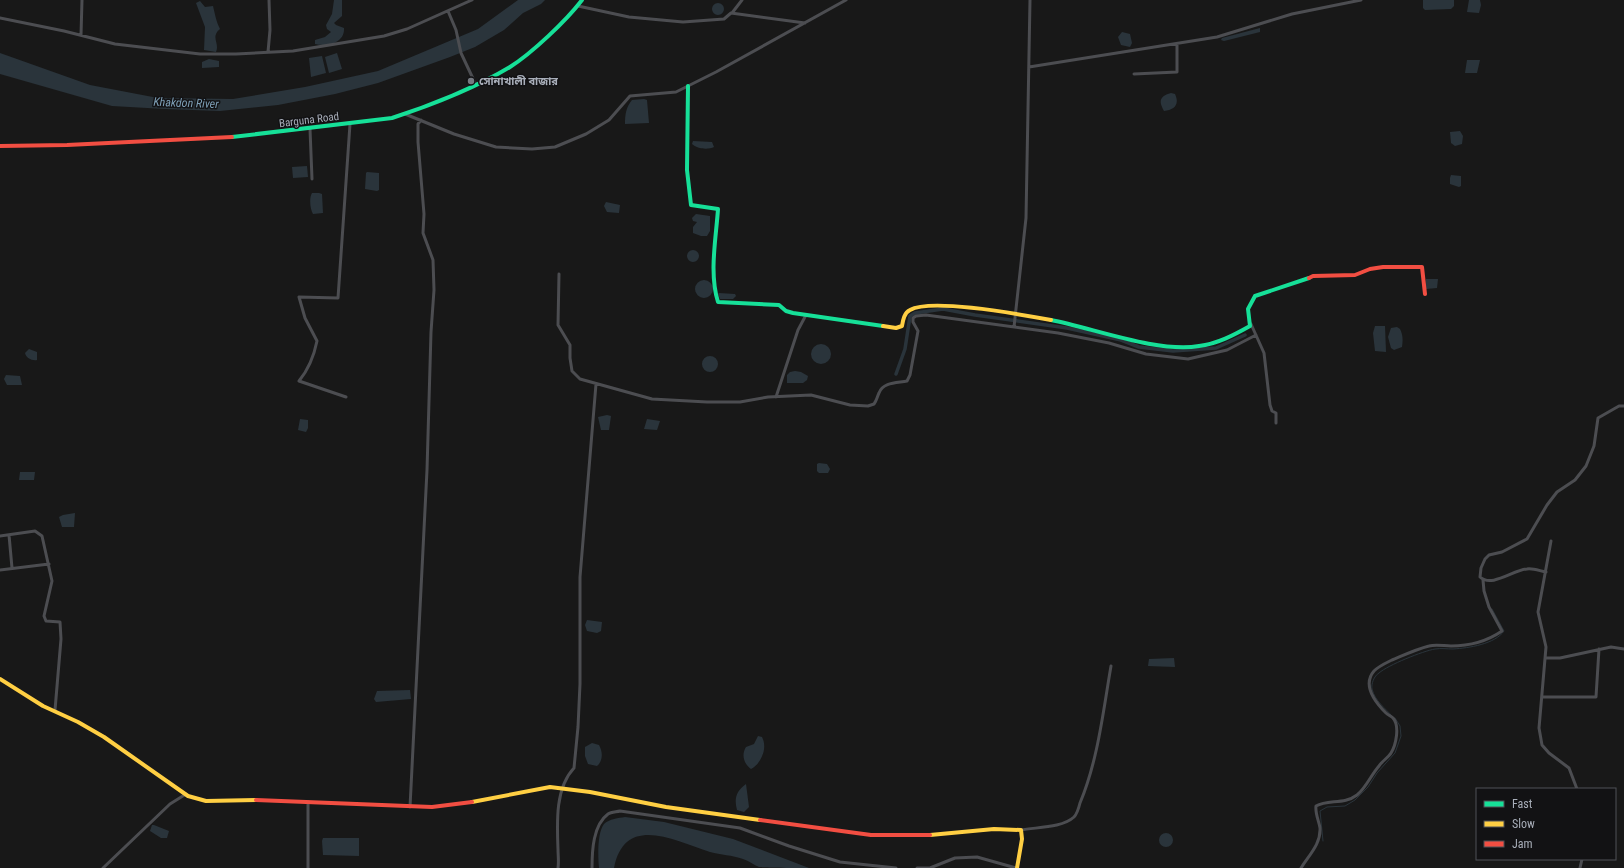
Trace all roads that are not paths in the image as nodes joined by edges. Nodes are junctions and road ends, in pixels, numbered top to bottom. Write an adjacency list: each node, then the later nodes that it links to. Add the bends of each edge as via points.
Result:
1 (82, 0): 14 (street)
2 (269, 0): 16 (street)
3 (472, 0): 10 (street)
4 (582, 0): 9 (street, Barguna Road)
5 (742, 0): 11 (street)
6 (846, 0): 13 (street)
7 (1030, 0): 17 (street)
8 (1361, 0): 15 (street, via 1292,14 1217,37)
9 (578, 6): 11 (street, via 629,17 683,22 724,19); 19 (street, Barguna Road, via 511,66)
10 (448, 11): 16 (street, via 384,36 293,51); 19 (street, via 461,53)
11 (732, 13): 13 (street)
12 (0, 18): 14 (street)
13 (805, 23): 20 (street)
14 (81, 35): 16 (street, via 115,44 200,54)
15 (1177, 44): 17 (street); 18 (street, via 1177,72)
16 (268, 52)
17 (1029, 67): 30 (street, via 1026,218)
18 (1134, 74)
19 (476, 85): 21 (street, Barguna Road)
20 (688, 86): 22 (street, via 676,92 630,96 609,120 586,134 555,147 496,147); 29 (street, via 687,170 691,205 718,209 715,280 718,302 780,304 786,311)
21 (405, 114): 22 (street); 23 (street, Barguna Road)
22 (421, 120): 58 (street, via 418,124 418,142 424,214 423,233 433,260 434,290)
23 (350, 124): 24 (street, Barguna Road); 35 (street, via 338,298 299,297 305,318 317,341 305,374 299,382)
24 (310, 129): 25 (street, Barguna Road, via 226,138); 26 (street)
25 (0, 146)
26 (312, 180)
27 (559, 274): 34 (street, via 558,325 570,345 572,371 580,379)
28 (1425, 294): 31 (street, via 1422,267 1383,267 1355,275 1313,276 1255,296 1248,309)
29 (806, 315): 30 (street, via 896,328 902,326 904,315 915,307 949,306); 36 (street, via 798,330)
30 (1016, 315): 31 (street, via 1067,323 1142,342 1195,347 1248,328); 32 (street)
31 (1251, 324): 33 (street)
32 (1014, 327): 33 (street, via 1104,342 1154,356 1188,359 1227,350); 36 (street, via 980,321 916,316 913,322 918,331 907,381 884,385 874,404 850,405 811,395)
33 (1256, 335): 38 (street, via 1264,353 1270,405 1276,413)
34 (596, 384): 36 (street, via 652,398 707,402 740,402); 54 (street, via 580,577 578,726 574,768)
35 (346, 397)
36 (776, 397)
37 (1624, 406): 46 (street, via 1619,406 1598,418 1594,446 1586,466 1575,480 1558,492 1547,505 1527,539 1485,559 1480,577)
38 (1276, 423)
39 (9, 535): 40 (street); 42 (street, via 35,531 42,536); 43 (street)
40 (0, 536)
41 (1551, 541): 45 (street)
42 (49, 564): 43 (street); 53 (street, via 52,582 44,616 46,621 60,622 61,639)
43 (12, 568): 44 (street)
44 (0, 570)
45 (1546, 572): 46 (street, via 1528,568 1492,582); 49 (street, via 1538,612 1546,647)
46 (1483, 580): 67 (street, via 1489,607 1502,631 1490,640 1421,648 1380,666 1370,677 1369,686 1376,703 1393,717 1395,722 1394,746 1358,794 1346,801 1316,806 1320,827 1318,843)
47 (1599, 649): 48 (street, via 1611,646); 49 (street, via 1560,658); 52 (street, via 1596,697)
48 (1624, 649)
49 (1545, 658): 52 (street)
50 (1111, 666): 59 (street, via 1099,736 1086,790 1075,816 1062,824)
51 (0, 678): 53 (street, via 43,706)
52 (1542, 697): 55 (street, via 1539,728 1542,745 1569,768)
53 (55, 710): 56 (street, via 104,737)
54 (562, 788): 58 (street, via 535,789 476,802); 59 (street, via 666,807 870,835); 62 (street, via 558,822)
55 (1577, 788)
56 (186, 794): 57 (street, via 206,801); 60 (street, via 170,804)
57 (308, 802): 58 (street); 61 (street)
58 (410, 807)
59 (1021, 830): 66 (street)
60 (103, 868)
61 (308, 868)
62 (558, 868)
63 (592, 868): 64 (street, via 596,831 609,813 620,811 740,828 840,862)
64 (896, 868)
65 (917, 868): 66 (street, via 930,868 948,859 966,857 976,857)
66 (1017, 868)
67 (1301, 868)

